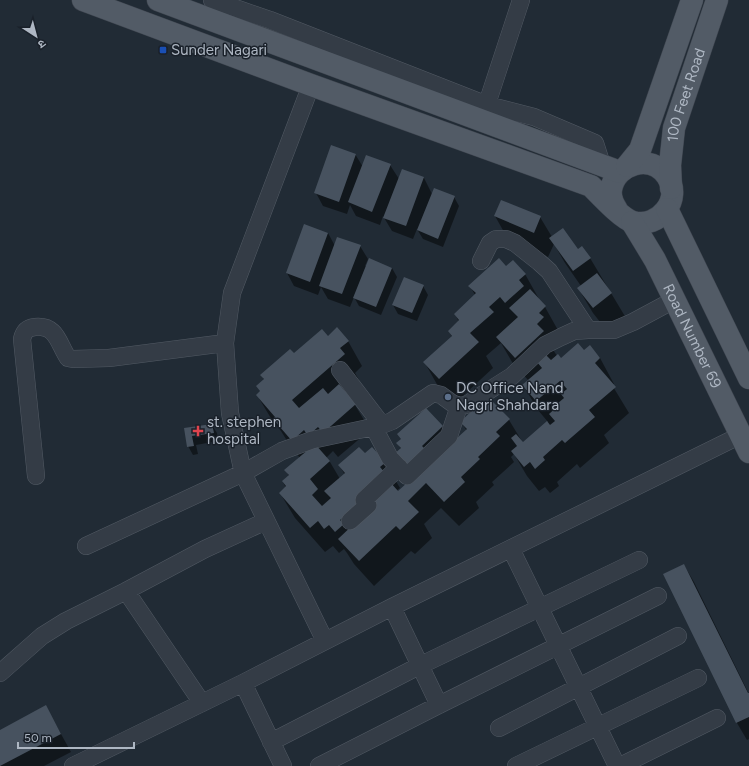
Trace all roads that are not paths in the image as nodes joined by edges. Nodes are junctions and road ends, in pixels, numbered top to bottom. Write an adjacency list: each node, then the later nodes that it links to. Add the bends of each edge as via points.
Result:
1 (83, 0): 7 (main road)
2 (158, 0): 8 (main road)
3 (212, 0): 8 (street, via 270,20)
4 (522, 0): 8 (street)
5 (692, 0): 9 (main road, 100 Feet Road, via 640,150)
6 (717, 0): 10 (main road, 100 Feet Road, via 674,128)
7 (311, 85): 11 (main road, via 591,186); 15 (street, via 232,293)
8 (484, 113): 9 (main road)
9 (616, 168): 10 (main road, via 636,163 654,165 667,177 670,184); 11 (main road, via 611,190 612,201)
10 (669, 201): 11 (main road, via 660,217 651,221 642,223); 17 (main road)
11 (624, 216): 13 (main road, Road Number 69, via 655,260)
12 (481, 261): 14 (street, via 490,243 496,239 506,239 515,243 549,271)
13 (674, 300): 14 (street, via 614,330); 20 (main road, Road Number 69)
14 (588, 330): 18 (street, via 574,331 545,345 512,376 466,405)
15 (225, 343): 22 (street, via 230,413); 23 (street, via 109,358 73,359 68,358 51,330 45,327 27,328 22,339)
16 (340, 370): 19 (street)
17 (749, 378)
18 (459, 406): 19 (street, via 433,393 392,421); 21 (street, via 449,436)
19 (378, 425): 21 (street, via 390,458); 22 (street, via 312,440 282,452)
20 (745, 443): 27 (street)
21 (403, 471): 25 (street, via 364,500 368,505)
22 (243, 473): 24 (street); 26 (street)
23 (36, 476)
24 (266, 521): 29 (street, via 205,549); 34 (street)
25 (350, 521)
26 (86, 546)
27 (511, 549): 31 (street); 32 (street)
28 (639, 560): 32 (street)
29 (126, 591): 37 (street, via 42,636); 41 (street)
30 (658, 596): 35 (street)
31 (392, 607): 34 (street); 36 (street)
32 (539, 608): 35 (street); 36 (street)
33 (678, 636): 40 (street)
34 (325, 641): 39 (street)
35 (558, 646): 40 (street); 42 (street)
36 (419, 666): 42 (street); 46 (street)
37 (0, 673)
38 (698, 678): 44 (street)
39 (243, 683): 41 (street); 46 (street)
40 (578, 687): 44 (street); 45 (street)
41 (202, 703): 47 (street)
42 (439, 705): 49 (street)
43 (718, 718): 51 (street)
44 (598, 726): 50 (street); 51 (street)
45 (499, 728)
46 (272, 742): 48 (street)
47 (73, 766)
48 (283, 766)
49 (320, 766)
50 (516, 766)
51 (618, 766)

